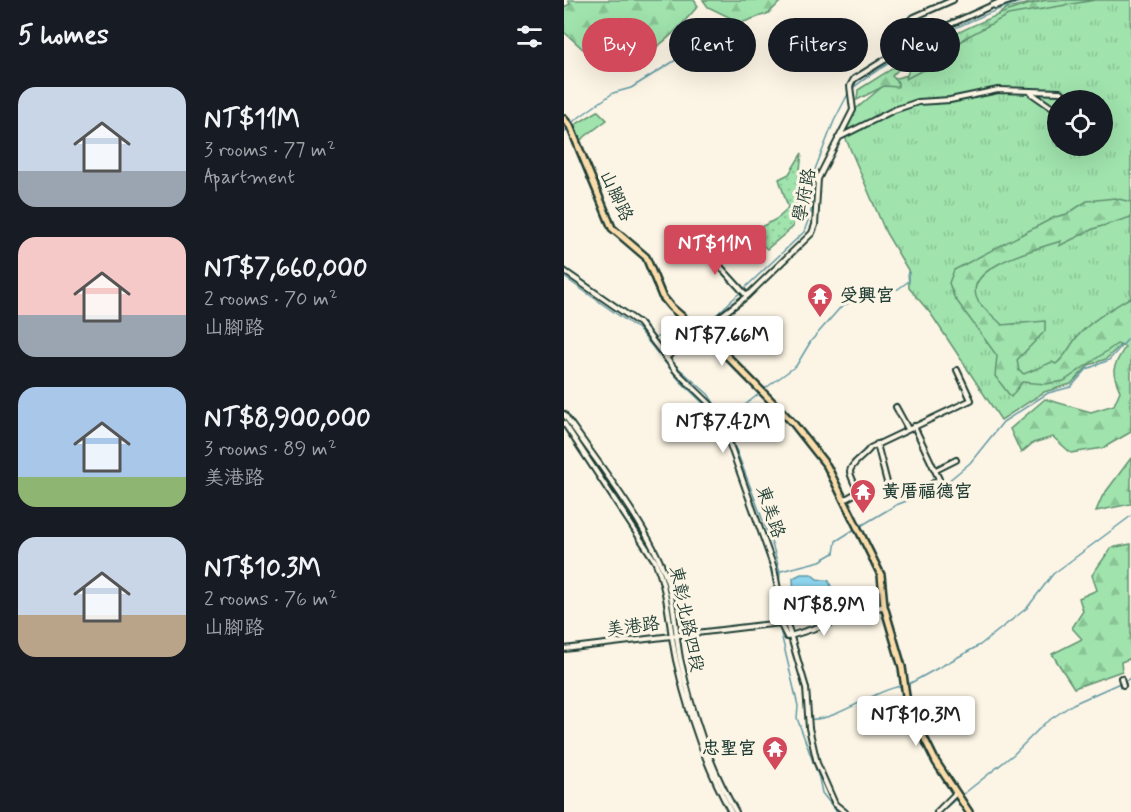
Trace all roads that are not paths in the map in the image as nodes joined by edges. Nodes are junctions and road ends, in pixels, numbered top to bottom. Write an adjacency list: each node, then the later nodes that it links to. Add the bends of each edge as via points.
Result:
1 (953, 0): 4 (street)
2 (1004, 0): 5 (street, 學府路)
3 (1013, 0): 6 (street, 學府路)
4 (912, 18)
5 (960, 21)
6 (960, 23)
7 (880, 66): 12 (street, 學府路, via 850,86 853,110)
8 (1031, 92): 9 (street); 10 (street); 12 (street, via 998,90 918,102)
9 (1047, 92)
10 (1047, 104)
11 (567, 123): 16 (main road, 山腳路, via 612,228 646,257 662,296)
12 (837, 138): 15 (street, 學府路, via 818,179 812,233)
13 (693, 244): 15 (street, via 707,252)
14 (564, 271): 17 (street, 東美路, via 639,323)
15 (747, 296): 16 (street, 學府路)
16 (696, 329): 17 (street, 學府路); 30 (main road, 山腳路, via 793,423 827,466)
17 (667, 357): 31 (street, 東美路, via 710,405 728,436 774,568)
18 (957, 370): 22 (street, via 971,400)
19 (896, 407): 23 (street)
20 (564, 414): 25 (street, 東彰北路四段)
21 (564, 423): 25 (street, 東彰北路四段)
22 (914, 426): 23 (street); 27 (street)
23 (908, 429): 24 (street)
24 (877, 444): 29 (street); 30 (street, via 852,465 858,492)
25 (592, 460): 34 (street, 東彰北路四段, via 655,561 664,582)
26 (956, 460): 27 (street)
27 (936, 470): 28 (street, via 939,481)
28 (927, 488)
29 (890, 494)
30 (844, 500): 32 (main road, 山腳路, via 880,575)
31 (780, 600): 33 (street); 35 (street)
32 (884, 606): 35 (street); 39 (main road, 山腳路, via 914,720)
33 (779, 623): 34 (street, 美港路); 35 (street, via 787,637)
34 (674, 635): 36 (street, 美港路); 41 (street, 東彰北路四段, via 694,733); 42 (street, 東彰北路四段, via 697,727)
35 (791, 636): 40 (street, via 806,688 808,719 822,776 835,804)
36 (564, 650)
37 (1121, 678): 38 (street)
38 (1123, 686)
39 (957, 797): 44 (street); 45 (main road, 山腳路)
40 (844, 811): 43 (street)
41 (730, 812)
42 (736, 812)
43 (836, 812)
44 (937, 812)
45 (969, 812)

